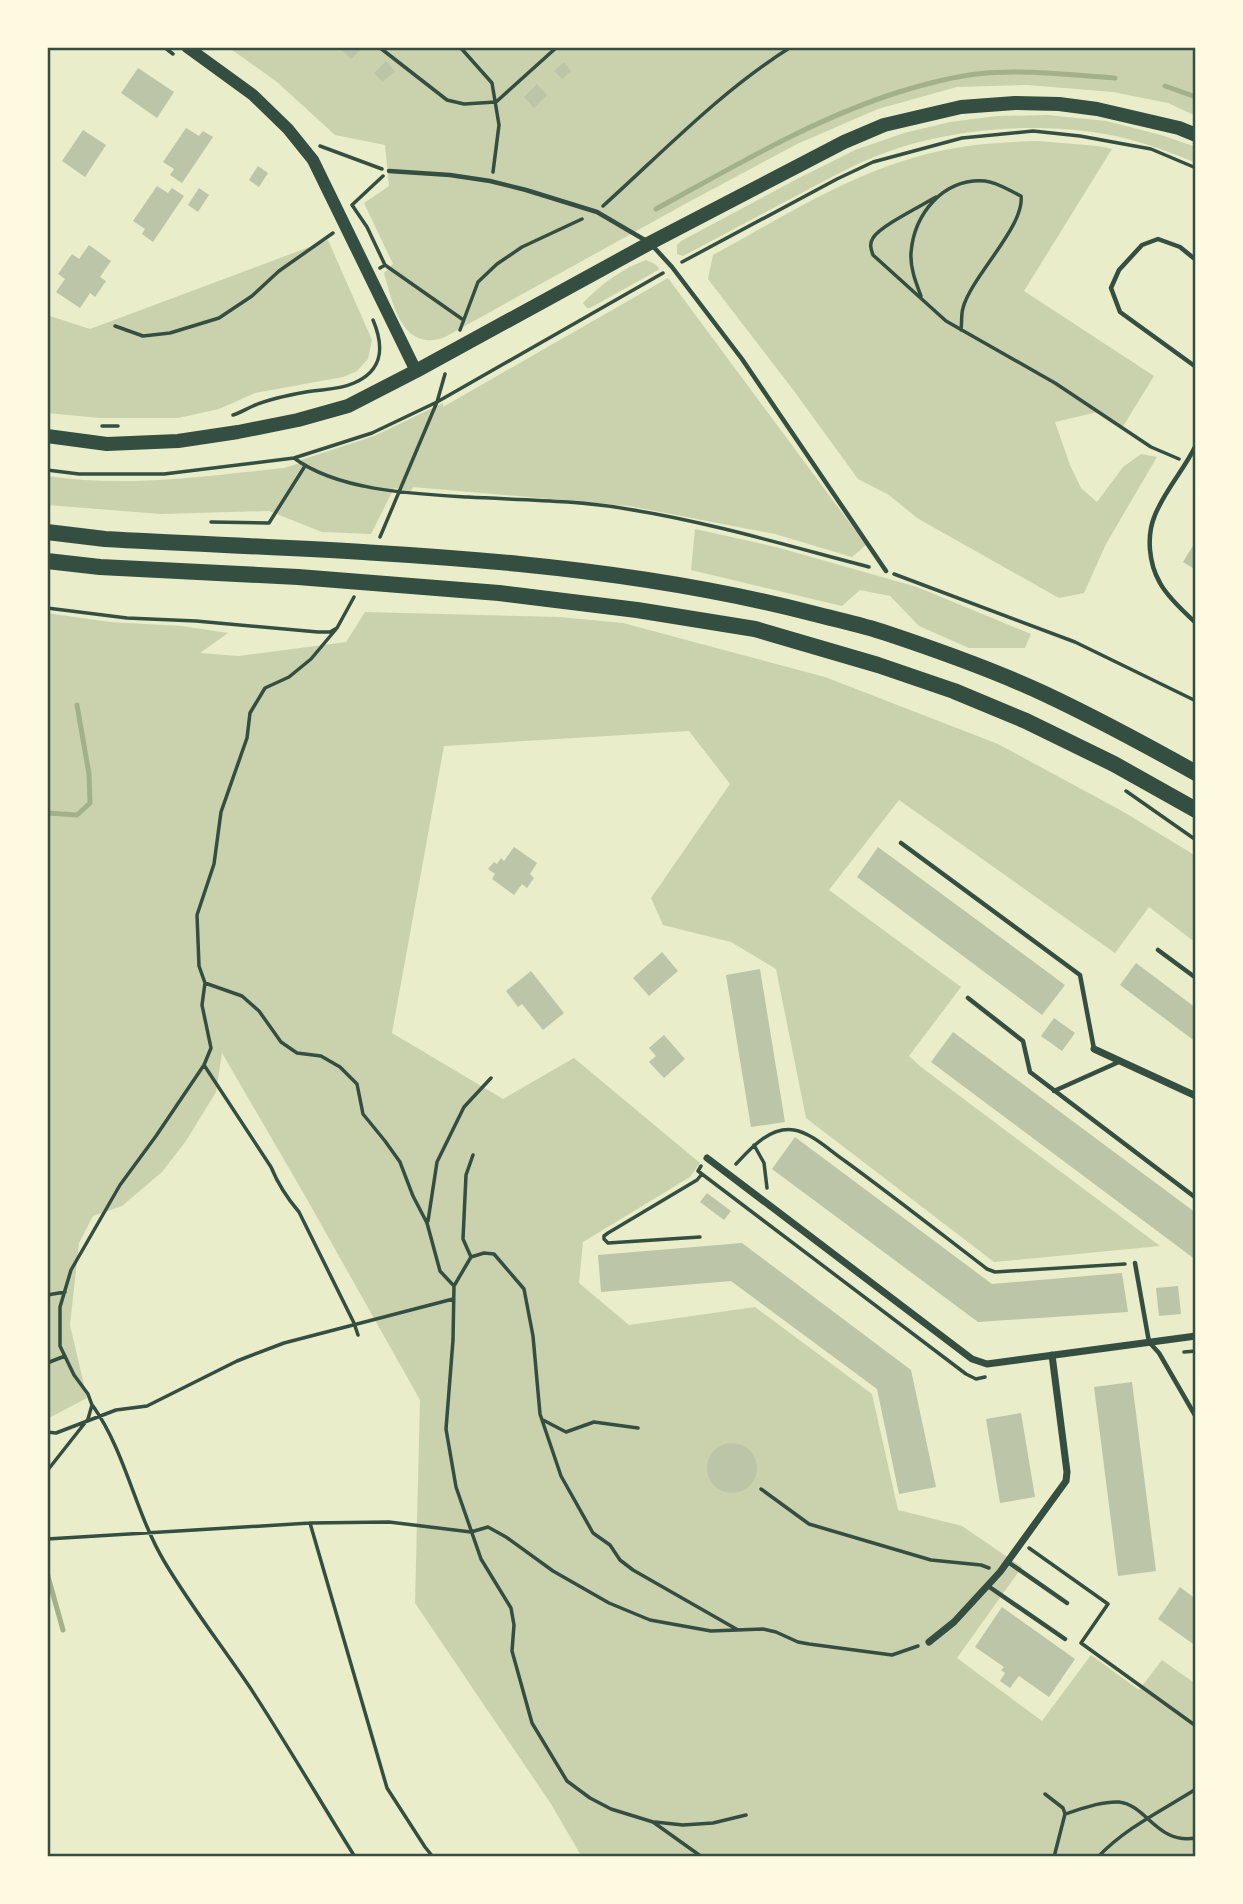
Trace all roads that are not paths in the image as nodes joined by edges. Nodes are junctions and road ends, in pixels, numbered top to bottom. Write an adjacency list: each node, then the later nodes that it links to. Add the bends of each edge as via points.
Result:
1 (187, 47): 7 (street, via 253,95 313,160)
2 (1196, 135): 4 (main road, via 1128,115 1059,104 961,107 884,125 844,142)
3 (388, 171): 4 (lane, via 491,181 597,212)
4 (650, 243): 7 (main road); 12 (lane, via 742,359)
5 (1196, 260): 6 (lane, via 1180,247 1158,239 1142,245 1119,270 1111,288 1120,312)
6 (1196, 367)
7 (416, 372): 8 (main road, via 348,406 238,432 107,444)
8 (47, 436)
9 (1196, 445): 13 (lane, via 1154,517 1150,536 1151,562 1160,584)
10 (47, 532): 14 (highway, via 503,561 647,579 756,599 885,632 967,663 1042,693)
11 (47, 561): 15 (highway, via 499,593 755,629 954,691 1114,764)
12 (886, 571)
13 (1196, 623)
14 (1196, 773)
15 (1196, 810)
16 (901, 843): 20 (lane, via 1080,975)
17 (1158, 950): 18 (lane)
18 (1196, 978)
19 (968, 998): 22 (lane, via 1023,1041 1030,1072)
20 (1094, 1049): 21 (street)
21 (1122, 1061): 22 (lane); 23 (street)
22 (1054, 1091): 25 (lane)
23 (1196, 1096)
24 (707, 1158): 29 (street, via 972,1359 987,1364)
25 (1196, 1198)
26 (1135, 1263): 28 (lane)
27 (1196, 1336): 28 (street)
28 (1149, 1342): 29 (street); 30 (lane)
29 (1052, 1355): 31 (street, via 1066,1481)
30 (1196, 1417)
31 (1008, 1562): 32 (street); 33 (lane)
32 (988, 1586): 34 (lane); 35 (street)
33 (1067, 1603)
34 (1065, 1639)
35 (929, 1642)

